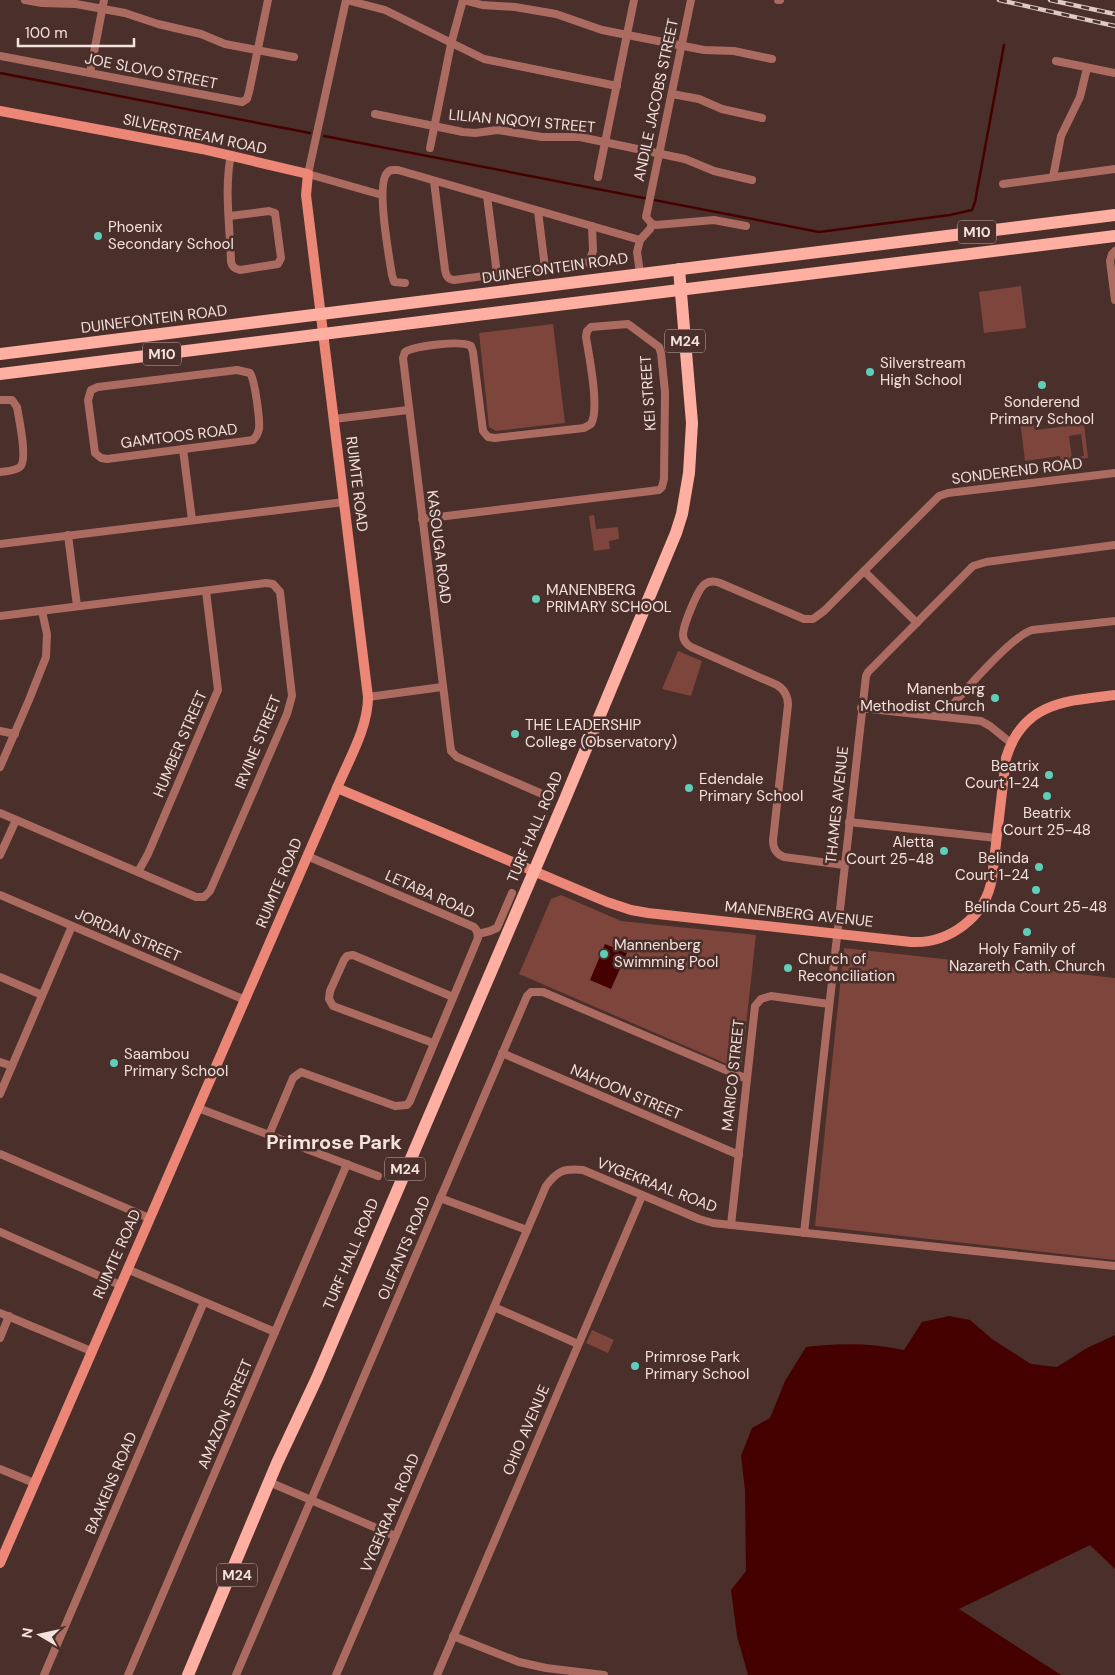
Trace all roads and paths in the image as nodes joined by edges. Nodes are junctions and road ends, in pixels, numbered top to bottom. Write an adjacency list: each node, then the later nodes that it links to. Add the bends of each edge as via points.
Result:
1 (25, 0): 7 (street)
2 (268, 0): 11 (street)
3 (346, 0): 9 (street, via 377,6); 30 (street)
4 (463, 0): 8 (street, via 556,14); 9 (street)
5 (634, 0): 8 (street)
6 (691, 0): 10 (street, ANDILE JACOBS STREET)
7 (103, 4): 11 (street, via 225,44); 17 (street)
8 (627, 35): 10 (street); 19 (street)
9 (452, 44): 19 (street, via 493,62); 24 (street)
10 (682, 46): 14 (street); 20 (street, ANDILE JACOBS STREET)
11 (258, 50): 13 (street); 17 (street, JOE SLOVO STREET, via 248,97 238,102)
12 (0, 56): 17 (street, JOE SLOVO STREET)
13 (294, 57)
14 (772, 59)
15 (1056, 61): 16 (street)
16 (1087, 68): 18 (street); 32 (street, via 1080,97 1061,136)
17 (90, 73)
18 (1115, 74)
19 (617, 86): 25 (street)
20 (672, 94): 23 (street); 27 (street, ANDILE JACOBS STREET)
21 (0, 111): 28 (street, SILVERSTREAM ROAD)
22 (376, 114): 24 (street, LILIAN NQOYI STREET)
23 (762, 118)
24 (434, 126): 25 (street, LILIAN NQOYI STREET, via 469,133 498,130); 26 (street)
25 (605, 142): 27 (street, LILIAN NQOYI STREET); 31 (street)
26 (430, 148)
27 (660, 154): 33 (street, LILIAN NQOYI STREET, via 685,158 714,171); 41 (street, ANDILE JACOBS STREET, via 646,217)
28 (230, 155): 30 (street, SILVERSTREAM ROAD); 40 (street)
29 (1115, 170): 32 (street)
30 (308, 174): 36 (street, SILVERSTREAM ROAD); 54 (street, RUIMTE ROAD, via 306,195)
31 (598, 177)
32 (1053, 177): 35 (street)
33 (752, 180)
34 (434, 181): 36 (street, via 390,170 383,181); 37 (street); 50 (street, via 448,277 454,280)
35 (1003, 184)
36 (382, 195): 51 (street, via 393,280)
37 (487, 196): 38 (street); 50 (street)
38 (538, 211): 42 (street); 47 (street)
39 (1115, 215): 48 (main road, DUINEFONTEIN ROAD / M10)
40 (230, 216): 40 (street, via 231,262 234,268 240,270 280,263 275,214 269,211)
41 (652, 224): 43 (street, via 714,220); 45 (street)
42 (592, 226): 45 (street); 47 (street, via 589,262)
43 (746, 226)
44 (1115, 236): 52 (main road, M10)
45 (640, 240): 49 (street, via 637,252)
46 (1115, 251): 53 (street, via 1110,260)
47 (545, 268): 50 (street)
48 (679, 269): 49 (main road, DUINEFONTEIN ROAD / M10); 52 (main road, TURF HALL ROAD / M24)
49 (640, 273): 54 (main road, DUINEFONTEIN ROAD / M10)
50 (497, 274)
51 (405, 283)
52 (681, 291): 55 (main road, M10); 96 (main road, TURF HALL ROAD / M24, via 692,423 682,514 670,552)
53 (1115, 300)
54 (321, 315): 55 (street, RUIMTE ROAD); 57 (main road, DUINEFONTEIN ROAD / M10)
55 (323, 335): 58 (main road, M10); 61 (street, RUIMTE ROAD)
56 (405, 352): 60 (street, KASOUGA ROAD, via 402,364); 66 (street, KEI STREET, via 460,343 470,346 483,431 490,438 591,424 594,393 586,335 593,327 627,323 655,343 661,353 665,392 664,480 659,490)
57 (0, 354)
58 (0, 374)
59 (0, 400): 63 (street, via 12,400 17,407 24,458 17,469)
60 (408, 410): 61 (street); 66 (street, KASOUGA ROAD)
61 (334, 419): 65 (street, RUIMTE ROAD)
62 (183, 449): 62 (street, GAMTOOS ROAD, via 106,458 98,456 94,450 89,393 98,387 237,370 250,373 259,427 257,436 248,441); 67 (street)
63 (0, 472)
64 (1115, 473): 71 (street, SONDEREND ROAD, via 943,494 934,499)
65 (344, 502): 67 (street); 80 (street, RUIMTE ROAD)
66 (422, 519): 78 (street, KASOUGA ROAD)
67 (192, 520): 68 (street)
68 (68, 535): 69 (street); 73 (street)
69 (0, 544)
70 (1115, 545): 77 (street, THAMES AVENUE, via 973,566)
71 (864, 571): 77 (street); 95 (street, SONDEREND ROAD, via 818,616 808,620 720,583 709,582 699,591 683,634 692,647 777,685 785,692 788,705 774,849 784,857)
72 (206, 591): 73 (street, IRVINE STREET); 97 (street, HUMBER STREET, via 219,684 217,696); 97 (street, IRVINE STREET, via 266,583 279,589 291,706 208,895 196,897)
73 (78, 606): 74 (street, IRVINE STREET)
74 (42, 611): 75 (street, IRVINE STREET); 84 (street, via 46,657)
75 (0, 616)
76 (1115, 621): 82 (street, via 1025,633)
77 (916, 623): 81 (street, THAMES AVENUE, via 868,672)
78 (442, 687): 80 (street); 88 (street, KASOUGA ROAD, via 450,747 454,755)
79 (1115, 696): 85 (street, MANENBERG AVENUE, via 1064,702 1045,709 1029,720)
80 (368, 697): 87 (street, RUIMTE ROAD, via 364,723)
81 (862, 708): 82 (street); 91 (street, THAMES AVENUE)
82 (943, 716): 85 (street, via 981,721)
83 (0, 731): 84 (street)
84 (15, 734): 86 (street)
85 (1011, 743): 92 (street, MANENBERG AVENUE, via 1004,766)
86 (0, 767)
87 (337, 788): 94 (street, RUIMTE ROAD); 96 (street, MANENBERG AVENUE)
88 (540, 793)
89 (0, 813): 90 (street, IRVINE STREET)
90 (16, 820): 93 (street); 97 (street, IRVINE STREET)
91 (849, 822): 92 (street); 95 (street, THAMES AVENUE)
92 (996, 838): 102 (street, MANENBERG AVENUE, via 987,898 973,918 952,933 937,940 918,942)
93 (0, 855)
94 (307, 856): 101 (street, LETABA ROAD, via 474,927); 106 (street, RUIMTE ROAD)
95 (844, 865): 102 (street, THAMES AVENUE)
96 (534, 870): 102 (street, MANENBERG AVENUE, via 607,902 639,912); 140 (main road, TURF HALL ROAD / M24)
97 (138, 872)
98 (512, 893): 101 (street, via 497,928)
99 (0, 895): 100 (street, JORDAN STREET)
100 (72, 926): 104 (street); 106 (street, JORDAN STREET)
101 (478, 934): 105 (street, LETABA ROAD)
102 (837, 934): 107 (street, THAMES AVENUE)
103 (0, 977): 104 (street)
104 (42, 994): 111 (street)
105 (453, 997): 108 (street, LETABA ROAD); 108 (street, via 352,955 346,958 330,991 329,999 333,1006)
106 (245, 1000): 114 (street, RUIMTE ROAD)
107 (829, 1004): 112 (street, MARICO STREET, via 771,996 759,1001 755,1006); 126 (street, THAMES AVENUE)
108 (433, 1043): 115 (street, LETABA ROAD, via 407,1105 395,1106 301,1072 293,1078)
109 (502, 1053): 112 (street, OLIFANTS ROAD, via 524,1001 531,992 536,992); 117 (street, NAHOON STREET); 121 (street, OLIFANTS ROAD)
110 (0, 1062): 111 (street)
111 (12, 1066): 113 (street)
112 (747, 1079): 117 (street, MARICO STREET)
113 (0, 1094)
114 (198, 1108): 115 (street); 122 (street, RUIMTE ROAD)
115 (268, 1135): 118 (street)
116 (0, 1154): 122 (street)
117 (739, 1155): 123 (street, MARICO STREET)
118 (347, 1164): 119 (street); 134 (street, AMAZON STREET)
119 (378, 1176)
120 (642, 1196): 123 (street, VYGEKRAAL ROAD, via 705,1221); 124 (street, VYGEKRAAL ROAD, via 583,1170 563,1171 546,1186); 136 (street, OHIO AVENUE)
121 (440, 1198): 124 (street); 141 (street, OLIFANTS ROAD)
122 (150, 1218): 128 (street, RUIMTE ROAD)
123 (731, 1225): 126 (street, VYGEKRAAL ROAD)
124 (527, 1230): 131 (street, VYGEKRAAL ROAD)
125 (0, 1232): 129 (street)
126 (804, 1233): 127 (street, VYGEKRAAL ROAD)
127 (1115, 1266)
128 (127, 1269): 129 (street, RUIMTE ROAD); 130 (street)
129 (120, 1285): 137 (street, RUIMTE ROAD)
130 (204, 1302): 134 (street); 145 (street, BAAKENS ROAD)
131 (494, 1307): 136 (street); 142 (street, VYGEKRAAL ROAD)
132 (0, 1312): 133 (street)
133 (8, 1316): 135 (street); 137 (street)
134 (275, 1332): 146 (street, AMAZON STREET)
135 (0, 1338)
136 (578, 1344): 144 (street, OHIO AVENUE)
137 (91, 1351): 139 (street, RUIMTE ROAD)
138 (0, 1469): 139 (street)
139 (34, 1483): 143 (street, RUIMTE ROAD)
140 (272, 1484): 141 (street); 147 (main road, TURF HALL ROAD / M24); 148 (main road, TURF HALL ROAD / M24)
141 (311, 1500): 142 (street); 149 (street, OLIFANTS ROAD)
142 (395, 1536): 150 (street, VYGEKRAAL ROAD)
143 (0, 1560)
144 (453, 1636): 151 (street, OHIO AVENUE); 152 (street, via 519,1662)
145 (44, 1675)
146 (128, 1675)
147 (188, 1675)
148 (197, 1675)
149 (236, 1675)
150 (336, 1675)
151 (437, 1675)
152 (604, 1675)

